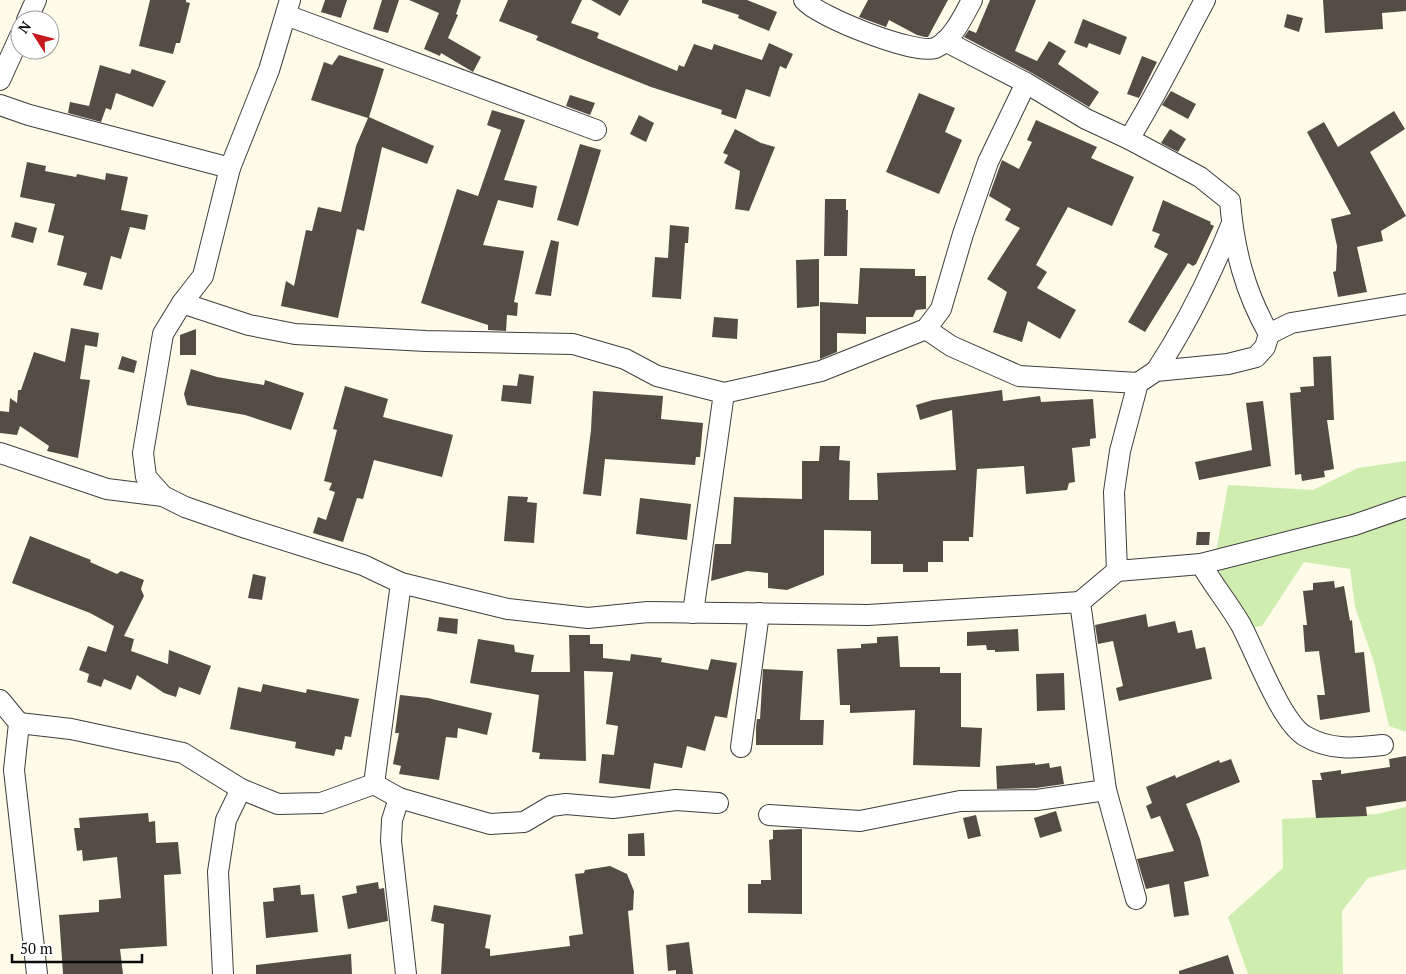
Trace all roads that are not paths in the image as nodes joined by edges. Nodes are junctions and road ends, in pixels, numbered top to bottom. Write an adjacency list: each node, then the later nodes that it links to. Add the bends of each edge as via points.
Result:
1 (804, 0): 5 (street, via 817,11 878,37 920,49 934,48)
2 (972, 0): 5 (street)
3 (1205, 0): 11 (street)
4 (288, 8): 10 (street); 12 (street, via 269,70)
5 (945, 41): 8 (street)
6 (10, 58): 7 (street)
7 (0, 80)
8 (1026, 82): 11 (street, via 1086,119); 16 (street, via 988,162 941,309)
9 (0, 105): 12 (street)
10 (596, 130)
11 (1129, 139): 13 (street, via 1208,183 1230,201)
12 (230, 168): 14 (street, via 203,276)
13 (1232, 223): 17 (street, via 1239,267 1254,307); 18 (street, via 1209,279)
14 (182, 303): 20 (street, via 248,325 294,334 426,342 573,344 626,359 657,376); 22 (street, via 163,334 143,453 146,477)
15 (1406, 304): 17 (street, via 1291,323)
16 (926, 329): 19 (street, via 951,346 1019,376); 20 (street, via 821,371)
17 (1269, 334): 18 (street, via 1265,347 1256,357 1228,364)
18 (1156, 371): 19 (street)
19 (1138, 383): 25 (street, via 1120,451 1114,492)
20 (724, 393): 28 (street)
21 (0, 453): 22 (street, via 107,489)
22 (163, 496): 26 (street, via 229,522 363,565)
23 (1406, 507): 24 (street, via 1354,525)
24 (1201, 564): 25 (street); 32 (street, via 1240,624 1268,683 1295,728 1305,736 1343,749)
25 (1117, 571): 27 (street)
26 (401, 583): 28 (street, via 508,609 588,618 648,612); 34 (street)
27 (1080, 602): 29 (street, via 868,614); 36 (street)
28 (693, 613): 29 (street)
29 (759, 614): 33 (street)
30 (0, 700): 31 (street)
31 (19, 723): 35 (street, via 71,729 183,753); 41 (street, via 14,770)
32 (1383, 745)
33 (741, 747)
34 (374, 784): 35 (street, via 321,803 278,804); 37 (street)
35 (241, 789): 42 (street, via 226,820 218,872)
36 (1106, 790): 39 (street, via 1036,800 960,801 860,821); 40 (street)
37 (399, 798): 38 (street, via 490,824 524,822 551,806 566,804 613,808 676,800); 43 (street, via 392,820 391,840)
38 (718, 803)
39 (769, 815)
40 (1136, 899)
41 (37, 974)
42 (223, 974)
43 (406, 974)

